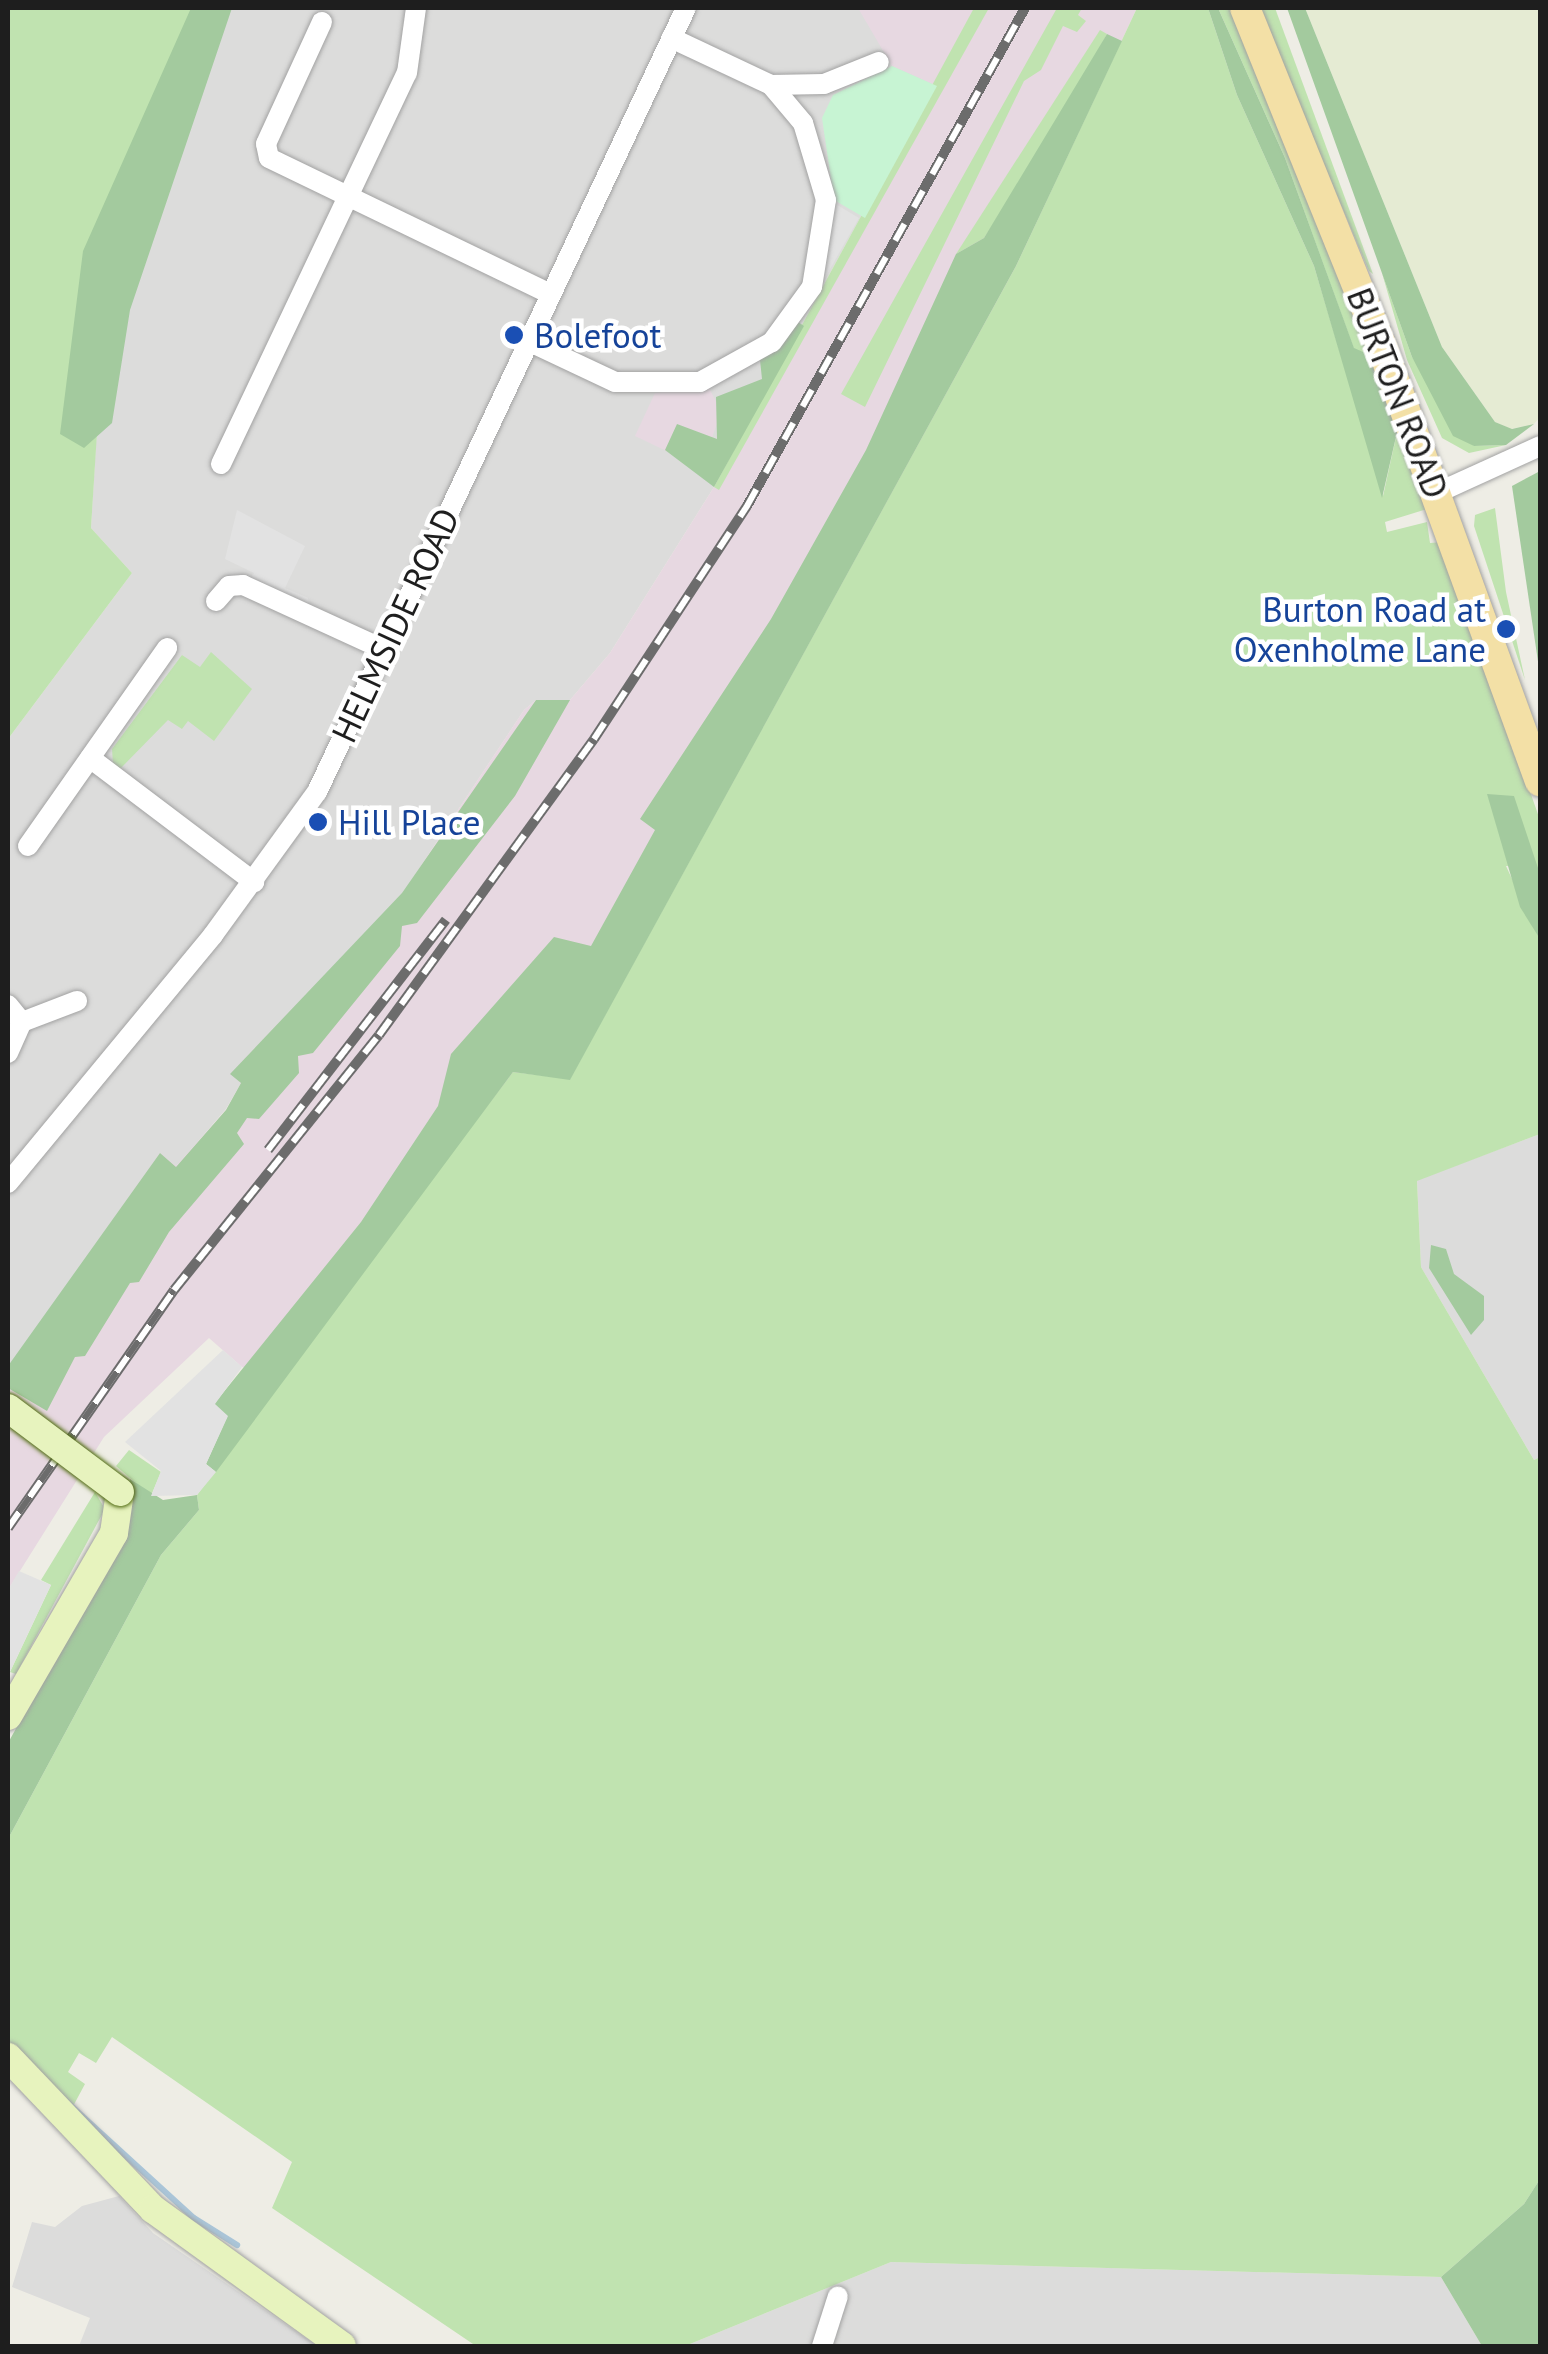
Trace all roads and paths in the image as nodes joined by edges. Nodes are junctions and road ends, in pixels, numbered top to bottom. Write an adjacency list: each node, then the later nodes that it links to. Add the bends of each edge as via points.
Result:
1 (416, 8): 10 (street, via 411,63)
2 (686, 8): 5 (street, HELMSIDE ROAD)
3 (1245, 8): 17 (main road, BURTON ROAD)
4 (322, 22): 10 (street, via 265,152)
5 (671, 38): 7 (street); 11 (street, HELMSIDE ROAD)
6 (878, 62): 8 (street)
7 (771, 84): 8 (street); 9 (street)
8 (824, 84): 9 (street)
9 (802, 123): 12 (street, via 822,177 824,244 812,287 772,342 700,382 643,387)
10 (348, 196): 11 (street); 14 (street)
11 (550, 294): 12 (street, HELMSIDE ROAD)
12 (528, 342): 20 (street, HELMSIDE ROAD)
13 (215, 425): 14 (street)
14 (234, 436): 16 (street)
15 (1540, 446): 17 (street)
16 (220, 464)
17 (1437, 494): 22 (main road, BURTON ROAD)
18 (216, 601): 20 (street, via 229,586 244,585)
19 (167, 648): 21 (street)
20 (384, 649): 24 (street, HELMSIDE ROAD, via 318,792)
21 (90, 758): 23 (street); 24 (street)
22 (1540, 782)
23 (28, 846)
24 (254, 882): 29 (street, HELMSIDE ROAD)
25 (77, 1001): 27 (street)
26 (8, 1005): 27 (street)
27 (22, 1022): 28 (street)
28 (8, 1053)
29 (10, 1174)
30 (8, 1408): 31 (main road, bridge, via 120,1492 114,1532)
31 (8, 1716)
32 (8, 2057): 34 (main road, via 153,2208)
33 (838, 2296): 35 (street)
34 (342, 2346)
35 (822, 2346)

